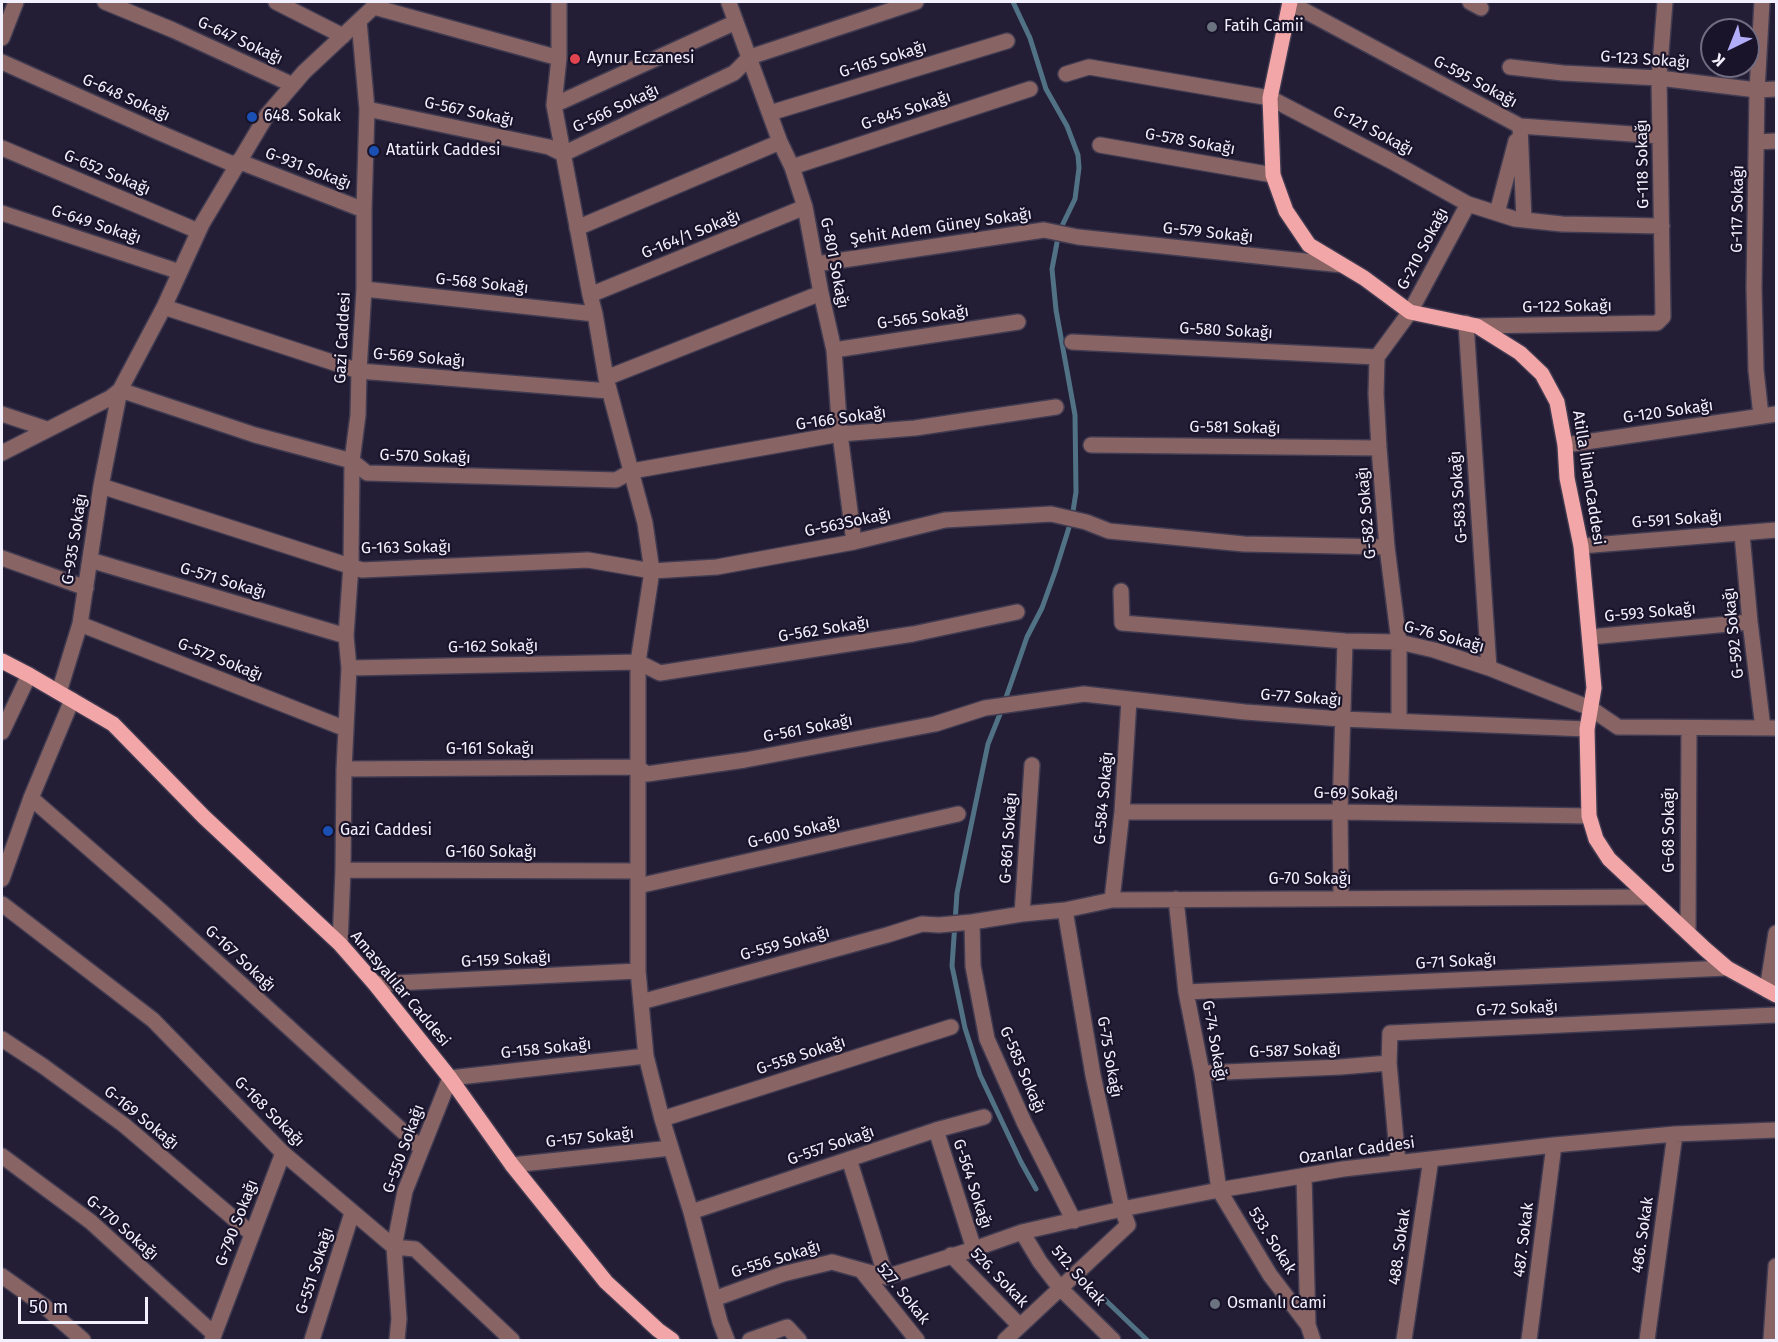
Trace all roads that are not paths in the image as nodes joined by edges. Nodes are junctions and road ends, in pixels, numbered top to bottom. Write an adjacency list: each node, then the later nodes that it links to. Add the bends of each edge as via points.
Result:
1 (16, 2): 15 (street)
2 (105, 2): 23 (street, G-647 Sokağı)
3 (276, 2): 11 (street)
4 (559, 2): 17 (street)
5 (916, 2): 18 (street, G-566 Sokağı)
6 (1290, 2): 27 (main road, Atilla İlhanCaddesi); 31 (street, G-595 Sokağı)
7 (1665, 2): 22 (street, G-118 Sokağı)
8 (1762, 2): 26 (street, G-117 Sokağı)
9 (729, 3): 13 (street, G-801 Sokağı)
10 (377, 4): 12 (street); 17 (street)
11 (301, 7): 14 (street)
12 (359, 21): 14 (street); 29 (street, Gazi Caddesi)
13 (736, 22): 18 (street, G-801 Sokağı); 28 (street)
14 (343, 36): 23 (street)
15 (2, 38)
16 (1007, 41): 30 (street, G-165 Sokağı)
17 (559, 57): 28 (street)
18 (750, 57): 30 (street, G-801 Sokağı); 38 (street, G-566 Sokağı, via 734,73)
19 (2, 62): 39 (street, G-648 Sokağı)
20 (1510, 67): 22 (street, G-123 Sokağı)
21 (1066, 74): 27 (street, G-121 Sokağı, via 1089,67)
22 (1659, 78): 26 (street, G-123 Sokağı); 32 (street, G-118 Sokağı)
23 (293, 86): 39 (street, via 267,115)
24 (1030, 88): 40 (street, G-845 Sokağı)
25 (1776, 89): 26 (street, G-123 Sokağı)
26 (1757, 90): 35 (street, G-117 Sokağı)
27 (1270, 98): 41 (main road, Atilla İlhanCaddesi); 42 (street, G-121 Sokağı)
28 (554, 105): 38 (street)
29 (367, 109): 38 (street, G-567 Sokağı, via 549,147); 44 (street, Gazi Caddesi)
30 (770, 113): 34 (street, G-801 Sokağı)
31 (1520, 126): 32 (street, G-595 Sokağı); 46 (street); 47 (street)
32 (1660, 136): 48 (street, G-118 Sokağı)
33 (1776, 141): 35 (street)
34 (780, 142): 40 (street, G-801 Sokağı); 49 (street)
35 (1757, 142): 72 (street, G-117 Sokağı, via 1756,370)
36 (1100, 145): 41 (street, G-578 Sokağı)
37 (2, 148): 50 (street, G-652 Sokağı)
38 (562, 154): 49 (street)
39 (237, 163): 44 (street, G-931 Sokağı); 50 (street)
40 (792, 168): 43 (street, G-801 Sokağı)
41 (1273, 175): 53 (main road, Atilla İlhanCaddesi, via 1287,211 1309,245)
42 (1468, 204): 46 (street, G-121 Sokağı); 59 (street, G-210 Sokağı)
43 (806, 207): 52 (street, G-801 Sokağı); 57 (street, G-164/1 Sokağı)
44 (364, 210): 55 (street, Gazi Caddesi)
45 (2, 213): 54 (street, G-649 Sokağı)
46 (1497, 213): 47 (street, G-121 Sokağı)
47 (1524, 220): 48 (street, G-121 Sokağı)
48 (1662, 226): 62 (street, G-118 Sokağı, via 1663,317)
49 (577, 228): 57 (street)
50 (198, 231): 54 (street)
51 (1071, 236): 52 (street, Şehit Adem Güney Sokağı, via 1047,231); 53 (street, G-579 Sokağı)
52 (816, 264): 56 (street, G-801 Sokağı)
53 (1342, 265): 59 (main road, Atilla İlhanCaddesi)
54 (180, 272): 58 (street)
55 (364, 289): 60 (street, G-568 Sokağı); 67 (street, Gazi Caddesi)
56 (821, 293): 65 (street, G-801 Sokağı); 68 (street)
57 (590, 296): 60 (street)
58 (164, 307): 67 (street, G-569 Sokağı); 69 (street)
59 (1410, 312): 63 (main road, Atilla İlhanCaddesi); 66 (street)
60 (595, 314): 68 (street)
61 (1018, 322): 65 (street, G-565 Sokağı)
62 (1657, 323): 63 (street, G-122 Sokağı)
63 (1472, 324): 76 (main road, Atilla İlhanCaddesi, via 1520,353 1542,374 1557,402); 103 (street, G-583 Sokağı)
64 (1072, 342): 66 (street, G-580 Sokağı)
65 (834, 350): 74 (street, G-801 Sokağı)
66 (1377, 357): 77 (street, G-582 Sokağı)
67 (359, 371): 68 (street, G-569 Sokağı); 79 (street, Gazi Caddesi)
68 (607, 384): 80 (street)
69 (120, 390): 73 (street); 79 (street, G-570 Sokağı, via 255,435); 81 (street, G-935 Sokağı)
70 (1056, 407): 74 (street, G-166 Sokağı, via 915,428)
71 (2, 414): 73 (street)
72 (1769, 415): 76 (street, G-120 Sokağı)
73 (47, 429): 78 (street)
74 (840, 434): 80 (street, G-166 Sokağı); 84 (street, G-801 Sokağı)
75 (1091, 445): 77 (street, G-581 Sokağı)
76 (1565, 445): 85 (main road, Atilla İlhanCaddesi, via 1567,478)
77 (1379, 448): 86 (street, G-582 Sokağı)
78 (2, 453)
79 (352, 461): 80 (street, G-570 Sokağı, via 367,473 616,480); 89 (street, Gazi Caddesi)
80 (632, 471): 90 (street)
81 (101, 486): 88 (street, G-935 Sokağı); 89 (street, G-163 Sokağı)
82 (1776, 530): 83 (street, G-591 Sokağı)
83 (1742, 534): 85 (street, G-591 Sokağı); 94 (street, G-592 Sokağı)
84 (854, 542): 86 (street, G-563Sokağı, via 945,520 1051,514 1108,531 1244,544); 90 (street, G-563Sokağı, via 717,567)
85 (1581, 546): 97 (main road, Atilla İlhanCaddesi)
86 (1387, 548): 99 (street, G-582 Sokağı)
87 (2, 558): 91 (street)
88 (90, 560): 91 (street, G-935 Sokağı); 96 (street, G-571 Sokağı)
89 (351, 565): 90 (street, G-163 Sokağı, via 362,570 588,560); 96 (street, Gazi Caddesi)
90 (652, 571): 101 (street)
91 (86, 588): 95 (street, G-935 Sokağı)
92 (1121, 591): 98 (street, G-76 Sokağı, via 1122,623)
93 (1017, 612): 101 (street, G-562 Sokağı, via 913,634 660,673)
94 (1750, 622): 97 (street, G-593 Sokağı); 112 (street, G-592 Sokağı)
95 (80, 624): 105 (street, G-935 Sokağı); 113 (street, G-572 Sokağı)
96 (346, 636): 102 (street, Gazi Caddesi)
97 (1590, 637): 108 (main road, Atilla İlhanCaddesi, via 1594,688)
98 (1345, 640): 99 (street, G-76 Sokağı); 109 (street)
99 (1400, 642): 103 (street, G-76 Sokağı); 110 (street, G-582 Sokağı)
100 (2, 661): 104 (main road, Amasyalılar Caddesi)
101 (638, 662): 102 (street, G-162 Sokağı); 117 (street)
102 (349, 668): 113 (street, Gazi Caddesi)
103 (1489, 668): 108 (street, G-76 Sokağı)
104 (29, 675): 105 (main road, Amasyalılar Caddesi); 115 (street)
105 (65, 696): 119 (street, G-935 Sokağı); 137 (main road, Amasyalılar Caddesi, via 113,724 204,817)
106 (1129, 700): 107 (street, G-77 Sokağı, via 1084,694); 109 (street, G-77 Sokağı); 120 (street, G-584 Sokağı)
107 (1013, 704): 117 (street, G-561 Sokağı, via 985,708 935,724 745,760 647,774)
108 (1590, 708): 111 (street, G-76 Sokağı, via 1618,726); 114 (main road, Atilla İlhanCaddesi)
109 (1342, 719): 110 (street, G-77 Sokağı); 121 (street)
110 (1399, 722): 114 (street, G-77 Sokağı)
111 (1689, 728): 112 (street, G-76 Sokağı); 135 (street, G-68 Sokağı)
112 (1770, 728)
113 (345, 729): 118 (street, Gazi Caddesi)
114 (1587, 729): 123 (main road, Atilla İlhanCaddesi)
115 (2, 732)
116 (1032, 765): 133 (street, G-861 Sokağı)
117 (637, 767): 118 (street, G-161 Sokağı); 125 (street)
118 (344, 769): 124 (street, Gazi Caddesi)
119 (31, 798): 126 (street, G-935 Sokağı); 157 (street, G-167 Sokağı)
120 (1122, 812): 121 (street, G-69 Sokağı); 130 (street, G-584 Sokağı)
121 (1340, 812): 123 (street, G-69 Sokağı); 128 (street)
122 (958, 814): 125 (street, G-600 Sokağı)
123 (1589, 816): 127 (main road, Atilla İlhanCaddesi, via 1609,860)
124 (344, 870): 125 (street, G-160 Sokağı); 137 (street, Gazi Caddesi)
125 (638, 878): 139 (street)
126 (2, 879)
127 (1650, 897): 128 (street, G-70 Sokağı); 135 (main road, Atilla İlhanCaddesi)
128 (1341, 898): 129 (street, G-70 Sokağı)
129 (1176, 899): 130 (street, G-70 Sokağı); 141 (street, G-74 Sokağı)
130 (1112, 900): 132 (street, G-70 Sokağı)
131 (2, 904): 159 (street, G-168 Sokağı, via 153,1020)
132 (1065, 910): 133 (street, G-70 Sokağı); 167 (street, G-75 Sokağı, via 1093,1076)
133 (1022, 914): 134 (street, G-70 Sokağı)
134 (972, 922): 143 (street, G-559 Sokağı, via 922,924); 170 (street, G-585 Sokağı, via 973,966 987,1039)
135 (1688, 933): 138 (main road, Atilla İlhanCaddesi)
136 (1776, 933): 142 (street)
137 (340, 944): 140 (main road, Amasyalılar Caddesi)
138 (1727, 968): 141 (street, G-71 Sokağı); 142 (main road, Atilla İlhanCaddesi)
139 (638, 971): 140 (street, G-159 Sokağı); 143 (street)
140 (375, 984): 150 (main road, Amasyalılar Caddesi)
141 (1186, 992): 149 (street, G-74 Sokağı)
142 (1772, 993)
143 (641, 1002): 147 (street)
144 (1776, 1015): 148 (street, G-72 Sokağı, via 1390,1033)
145 (951, 1027): 152 (street, G-558 Sokağı)
146 (2, 1039): 172 (street, G-169 Sokağı, via 124,1125)
147 (646, 1056): 150 (street, G-158 Sokağı); 152 (street)
148 (1389, 1063): 149 (street, G-587 Sokağı); 163 (street, G-72 Sokağı)
149 (1202, 1072): 166 (street, G-74 Sokağı)
150 (450, 1078): 157 (street, G-550 Sokağı); 164 (main road, Amasyalılar Caddesi)
151 (984, 1117): 153 (street, G-557 Sokağı)
152 (662, 1119): 158 (street)
153 (936, 1130): 161 (street, G-557 Sokağı); 174 (street, G-564 Sokağı)
154 (1776, 1130): 155 (street, Ozanlar Caddesi)
155 (1675, 1134): 156 (street, Ozanlar Caddesi); 199 (street, 486. Sokak)
156 (1554, 1145): 162 (street, Ozanlar Caddesi); 198 (street, 487. Sokak)
157 (421, 1148): 173 (street, G-550 Sokağı, via 405,1191)
158 (671, 1148): 164 (street, G-157 Sokağı); 168 (street)
159 (283, 1153): 169 (street, G-168 Sokağı); 172 (street, G-790 Sokağı)
160 (2, 1156): 184 (street, G-170 Sokağı, via 91,1222)
161 (849, 1159): 168 (street, G-557 Sokağı); 179 (street)
162 (1431, 1159): 163 (street, Ozanlar Caddesi); 197 (street, 488. Sokak)
163 (1398, 1163): 165 (street, Ozanlar Caddesi)
164 (512, 1165): 189 (main road, Amasyalılar Caddesi, via 606,1282)
165 (1304, 1176): 166 (street, Ozanlar Caddesi); 182 (street)
166 (1219, 1190): 167 (street, Ozanlar Caddesi); 182 (street, 533. Sokak, via 1270,1275)
167 (1122, 1209): 170 (street, Ozanlar Caddesi); 180 (street, via 1128,1225)
168 (691, 1212): 181 (street)
169 (352, 1213): 173 (street, G-168 Sokağı); 186 (street, G-551 Sokağı)
170 (1074, 1221): 171 (street, Ozanlar Caddesi)
171 (1022, 1232): 174 (street, Ozanlar Caddesi); 180 (street, 512. Sokak)
172 (252, 1234): 184 (street, G-790 Sokağı)
173 (394, 1246): 187 (street, G-550 Sokağı); 188 (street, G-168 Sokağı, via 415,1249)
174 (974, 1249): 175 (street, Ozanlar Caddesi)
175 (951, 1255): 179 (street); 183 (street, 526. Sokak)
176 (1776, 1266): 200 (street)
177 (861, 1270): 179 (street, G-556 Sokağı); 181 (street, G-556 Sokağı, via 832,1262 783,1274); 193 (street, 527. Sokak)
178 (2, 1276): 185 (street, via 43,1305)
179 (886, 1277)
180 (1060, 1288): 183 (street); 195 (street, 512. Sokak)
181 (714, 1299): 190 (street)
182 (1308, 1325): 196 (street, 533. Sokak)
183 (1020, 1326): 194 (street)
184 (213, 1337)
185 (83, 1341)
186 (312, 1341)
187 (397, 1341)
188 (512, 1341)
189 (672, 1341)
190 (727, 1341)
191 (750, 1341): 192 (street, via 787,1327)
192 (799, 1341)
193 (917, 1341)
194 (1005, 1341)
195 (1113, 1341)
196 (1313, 1341)
197 (1404, 1341)
198 (1529, 1341)
199 (1647, 1341)
200 (1771, 1341)

